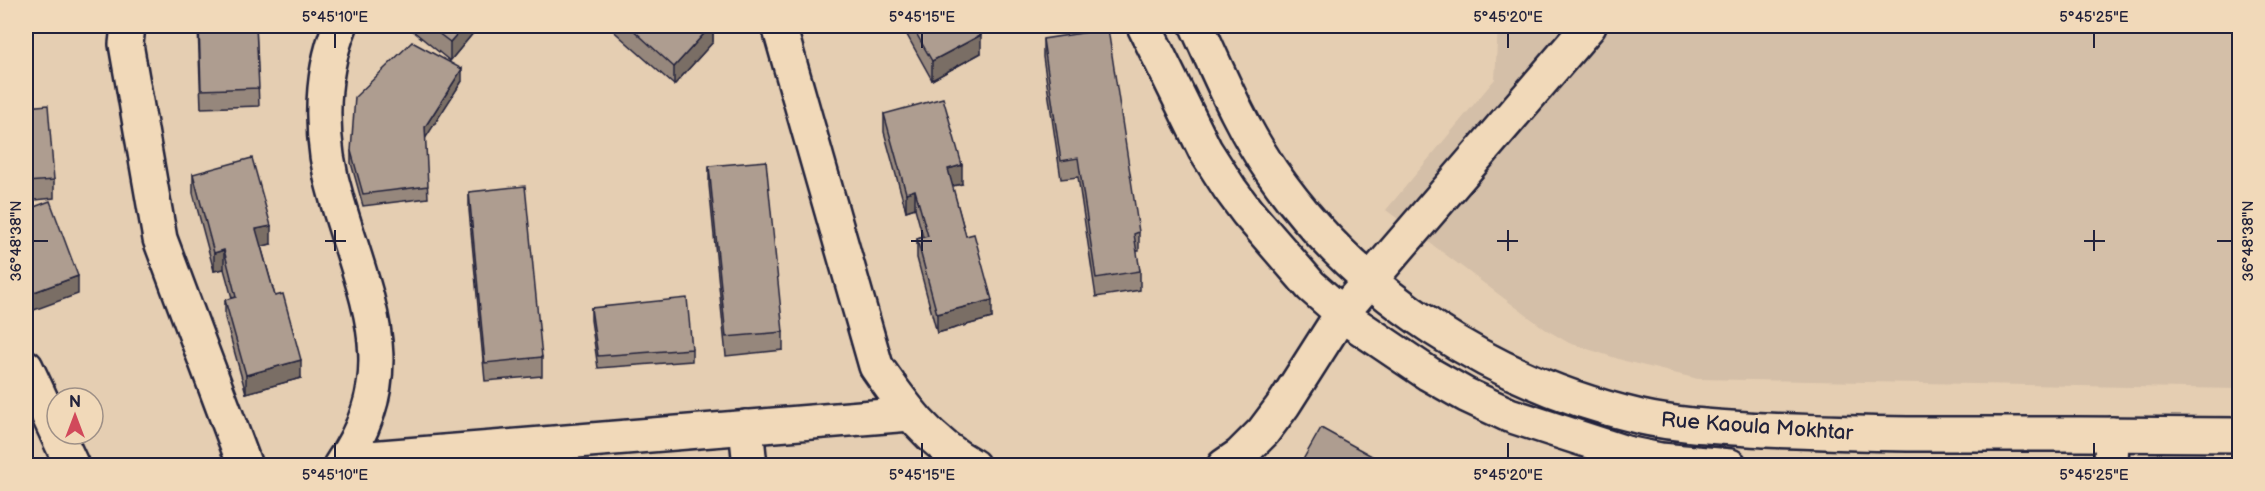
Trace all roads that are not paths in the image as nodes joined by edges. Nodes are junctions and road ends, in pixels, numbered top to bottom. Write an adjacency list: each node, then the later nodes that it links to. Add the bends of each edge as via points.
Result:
1 (128, 26): 17 (street, via 126,44 160,239)
2 (340, 26): 15 (street, via 327,64 326,145 336,199 371,313 376,372 360,431)
3 (779, 26): 10 (street, via 876,366)
4 (1144, 26): 8 (street, Rue Kaoula Mokhtar, via 1205,150 1230,189 1311,286)
5 (1197, 26): 7 (street, Rue Kaoula Mokhtar, via 1248,134 1272,171 1347,262)
6 (1588, 26): 7 (street)
7 (1370, 282): 8 (street); 12 (street, Rue Kaoula Mokhtar, via 1490,362 1547,387 1648,418 1703,426 1823,433)
8 (1342, 313): 20 (street, via 1263,432); 21 (street, Rue Kaoula Mokhtar, via 1429,374 1509,415 1626,453 1660,460)
9 (26, 367): 16 (street)
10 (910, 414): 11 (street); 19 (street, via 932,439)
11 (746, 427): 14 (street); 18 (street)
12 (2112, 434): 13 (street, Rue Kaoula Mokhtar); 22 (street)
13 (2240, 435)
14 (610, 452): 15 (street)
15 (342, 463)
16 (72, 465)
17 (245, 465)
18 (750, 465)
19 (973, 465)
20 (1224, 465)
21 (1730, 465)
22 (2111, 465)

